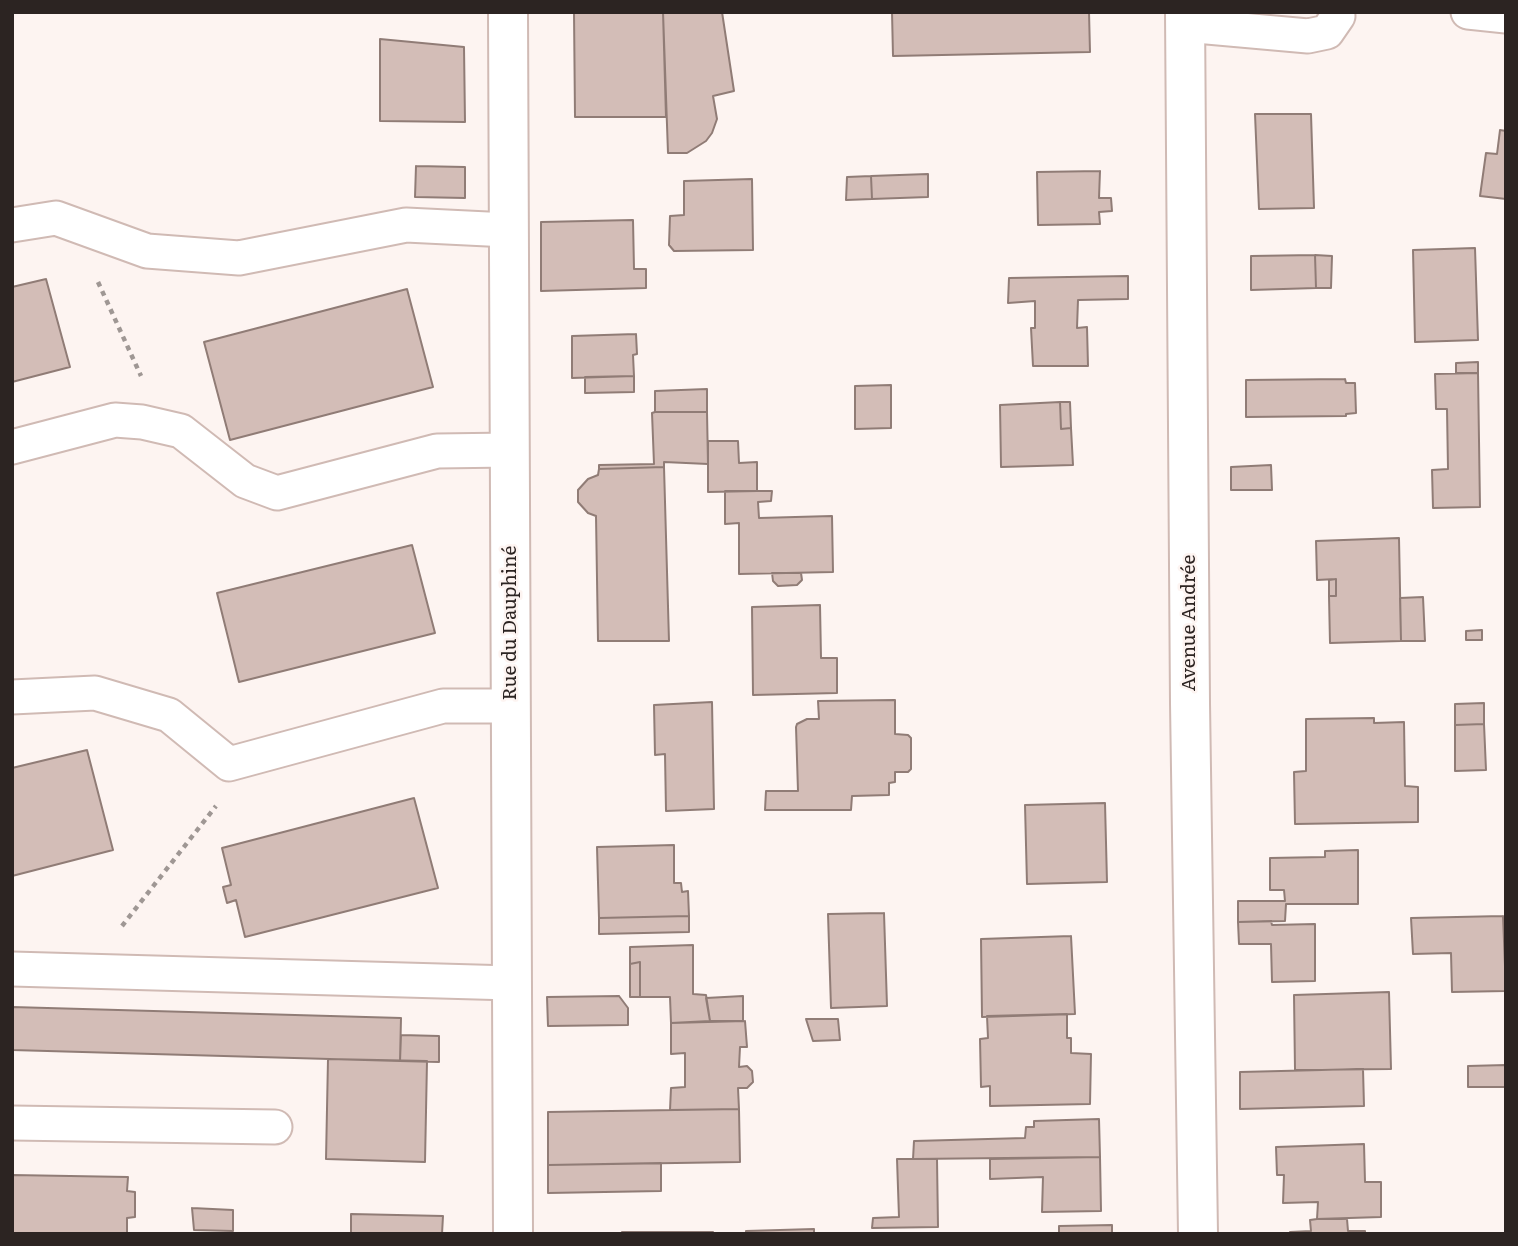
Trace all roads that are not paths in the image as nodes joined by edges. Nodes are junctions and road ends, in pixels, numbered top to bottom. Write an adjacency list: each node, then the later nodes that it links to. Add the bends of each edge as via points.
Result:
1 (508, 12): 7 (street, Rue du Dauphiné)
2 (1468, 12): 4 (lane)
3 (1338, 16): 5 (lane, via 1327,32 1308,36)
4 (1506, 16)
5 (1185, 18): 17 (street, Avenue Andrée)
6 (12, 225): 7 (lane, via 56,218 147,251 239,258 406,225)
7 (508, 230): 9 (street, Rue du Dauphiné)
8 (12, 447): 9 (lane, via 115,420 142,422 181,431 245,481 277,493 437,451)
9 (510, 450): 11 (street, Rue du Dauphiné)
10 (12, 697): 11 (lane, via 95,693 169,715 229,764 443,706)
11 (510, 706): 13 (street, Rue du Dauphiné)
12 (12, 968): 13 (lane)
13 (512, 982): 16 (street, Rue du Dauphiné)
14 (12, 1123): 15 (lane)
15 (275, 1127)
16 (513, 1234)
17 (1198, 1234)

